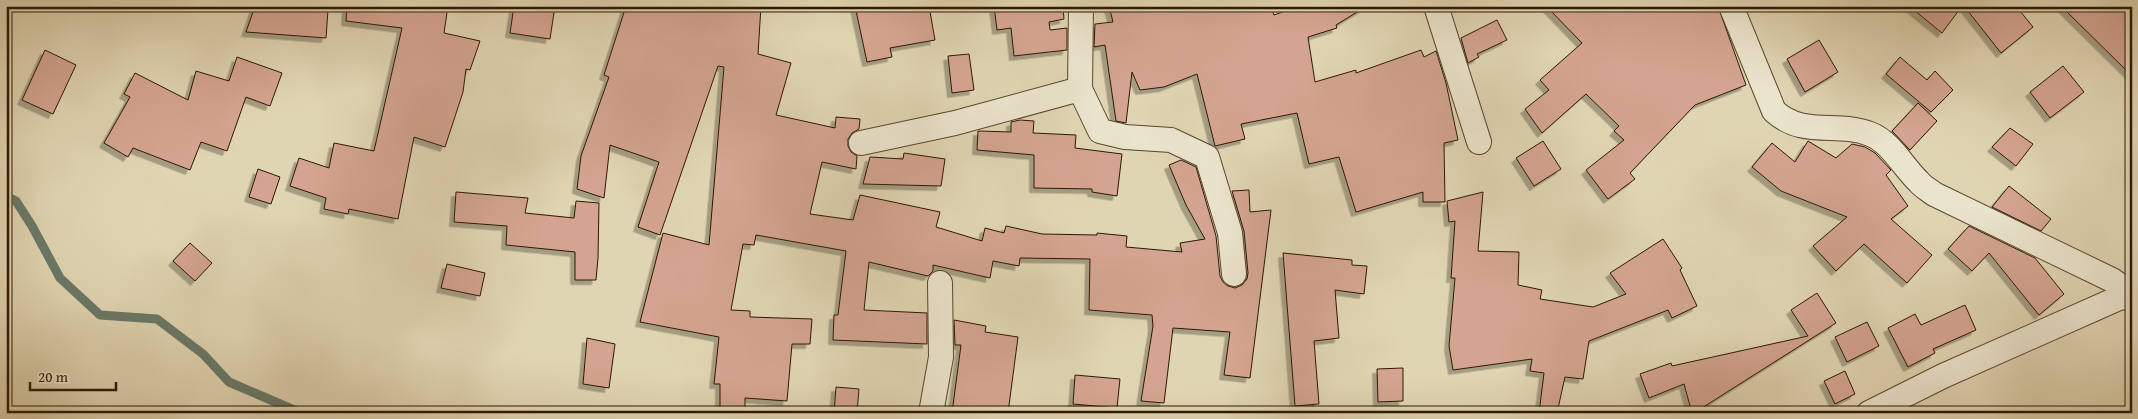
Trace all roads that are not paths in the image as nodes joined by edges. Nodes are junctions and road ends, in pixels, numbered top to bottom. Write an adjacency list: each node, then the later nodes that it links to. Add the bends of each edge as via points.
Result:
1 (1081, 6): 4 (street)
2 (1436, 6): 5 (street)
3 (1731, 6): 9 (street, via 1774,111 1785,121 1800,126 1870,134 1884,142 1918,182 1934,194 2112,280)
4 (1080, 89): 6 (street, via 955,123); 7 (street, via 1100,131 1126,137 1171,140 1207,157 1230,233)
5 (1479, 142)
6 (861, 143)
7 (1234, 274)
8 (940, 283): 10 (street, via 941,357)
9 (2132, 296): 11 (street, via 2121,297 1943,376)
10 (931, 413)
11 (1869, 413)

